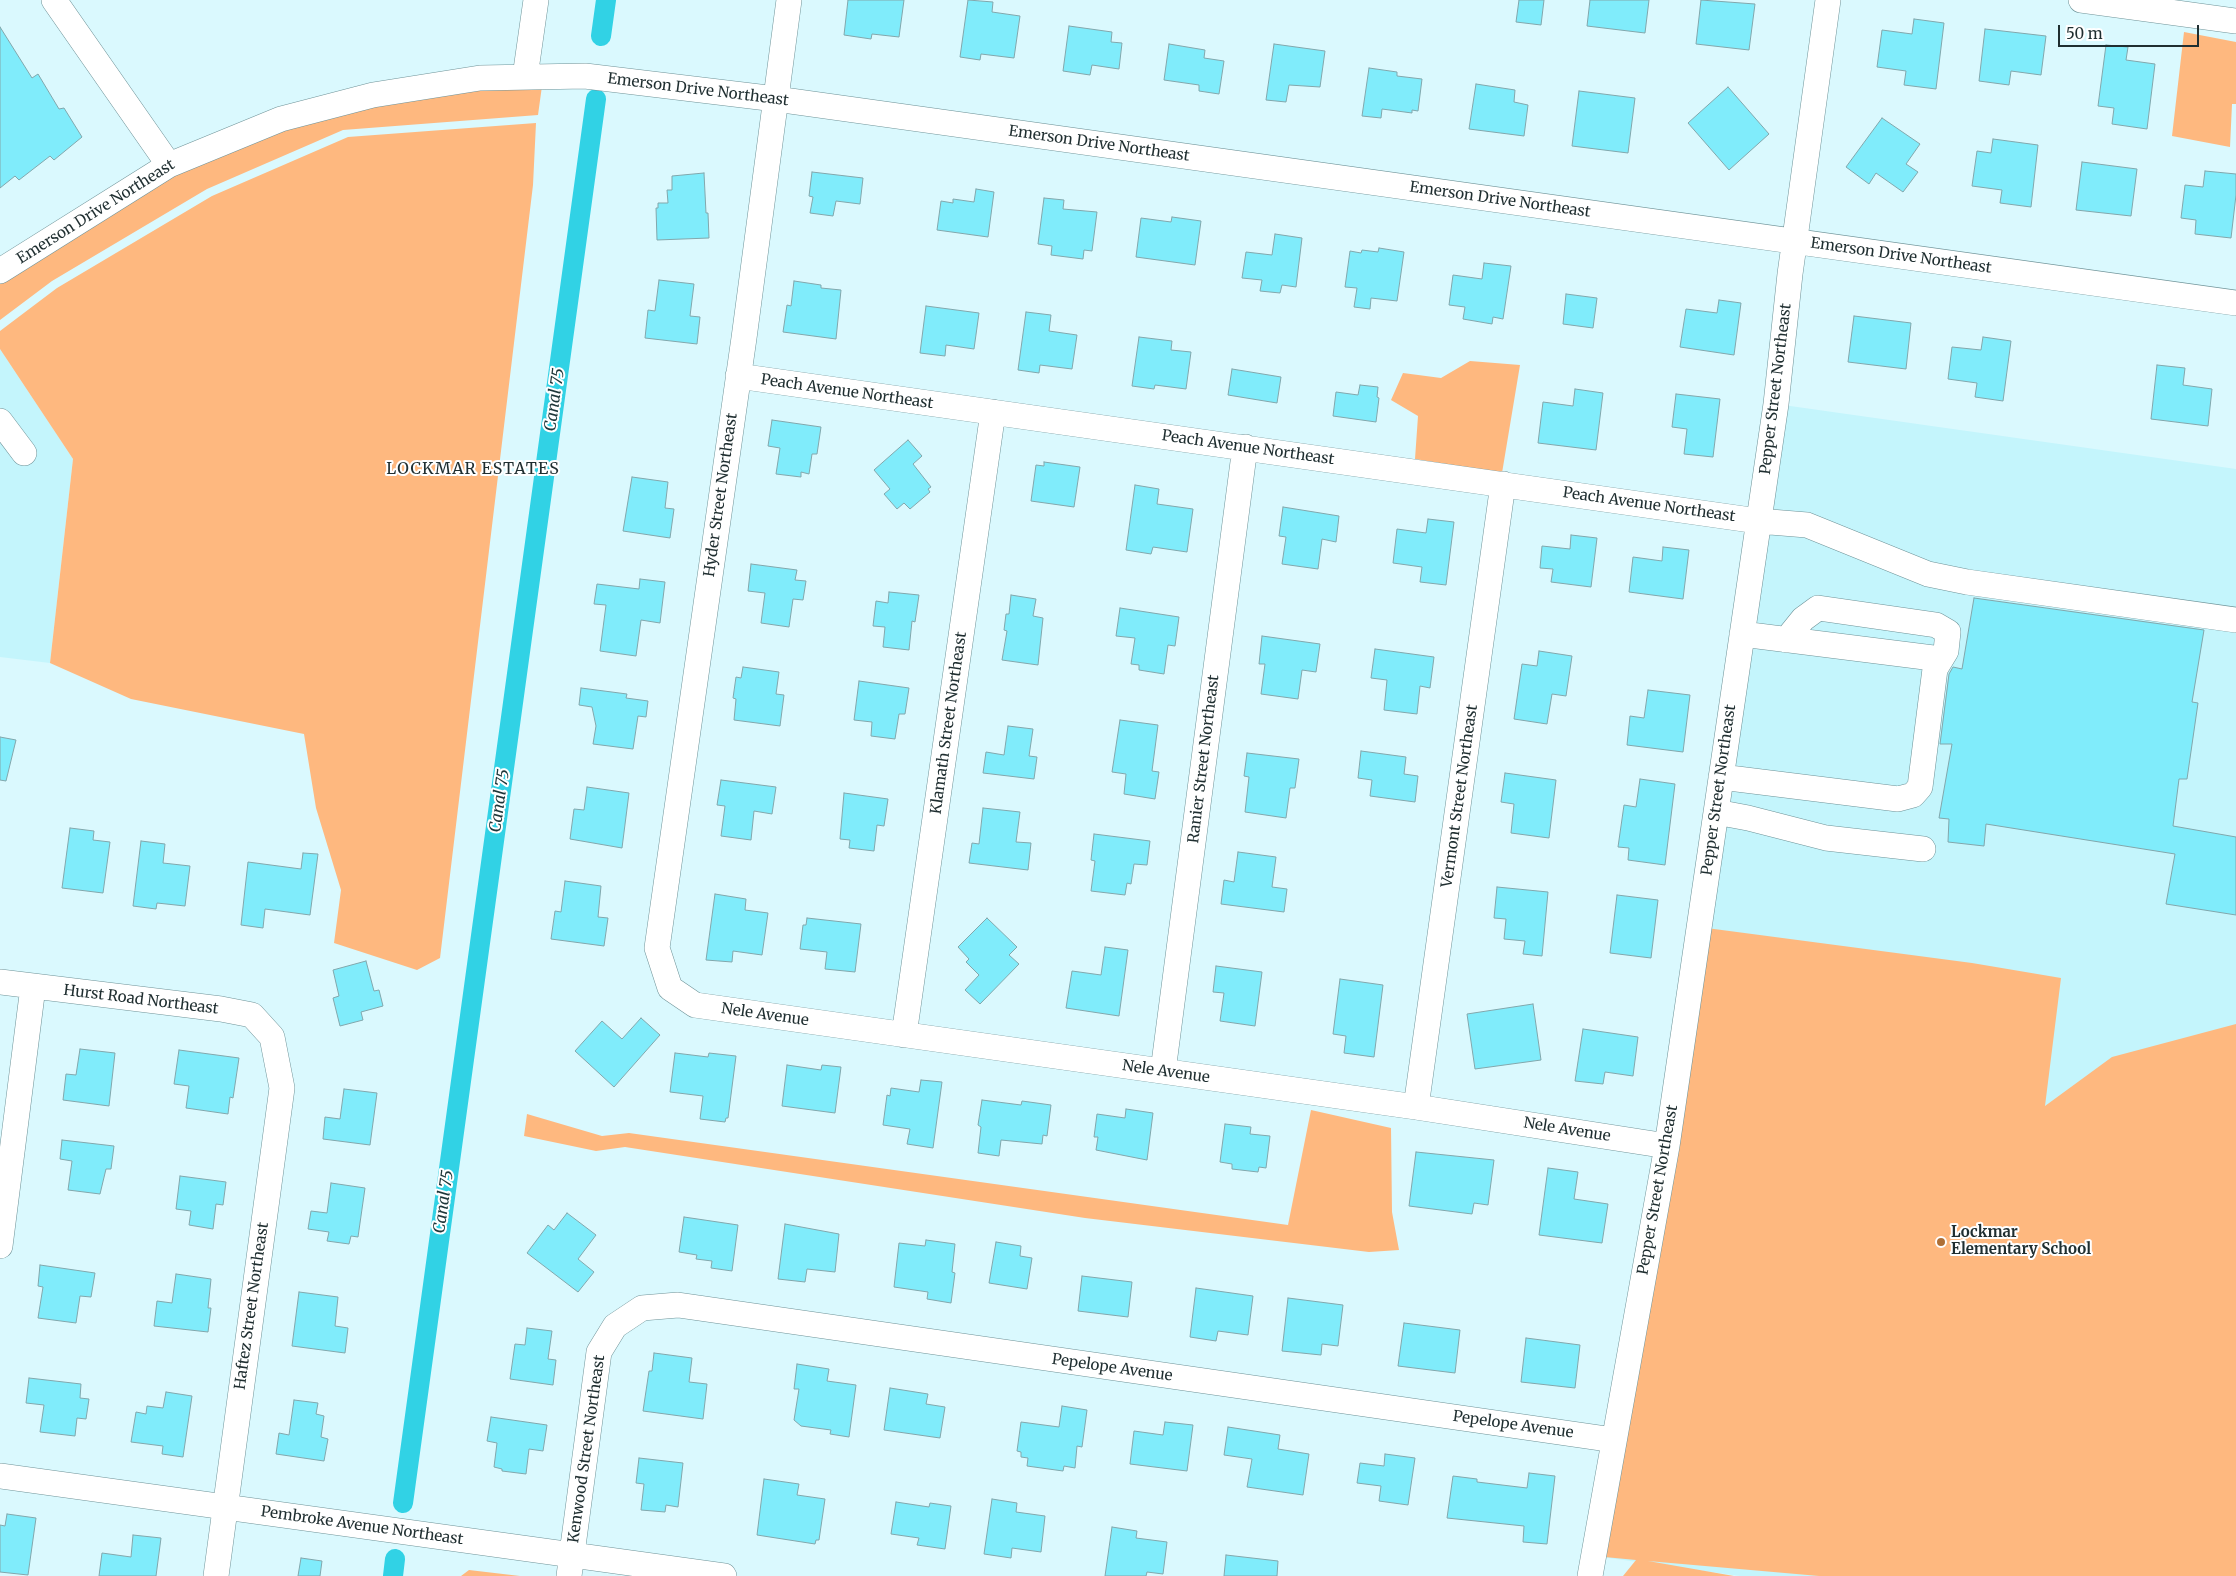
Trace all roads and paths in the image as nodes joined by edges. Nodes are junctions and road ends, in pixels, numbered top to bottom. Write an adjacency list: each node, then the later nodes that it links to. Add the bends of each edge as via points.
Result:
1 (54, 0): 9 (street)
2 (536, 0): 7 (street)
3 (789, 0): 8 (street, Hyder Street Northeast)
4 (1828, 0): 10 (street, Pepper Street Northeast)
5 (2086, 0): 6 (street)
6 (2236, 21)
7 (525, 77): 8 (street, Emerson Drive Northeast, via 585,76); 9 (street, Emerson Drive Northeast, via 480,78 373,95 281,118)
8 (776, 99): 10 (street, Emerson Drive Northeast); 13 (street, Hyder Street Northeast)
9 (169, 165): 11 (street, Emerson Drive Northeast)
10 (1795, 241): 12 (street, Emerson Drive Northeast); 19 (street, Pepper Street Northeast, via 1776,404)
11 (0, 271)
12 (2236, 303)
13 (738, 376): 14 (street, Peach Avenue Northeast); 29 (street, Hyder Street Northeast, via 657,948)
14 (993, 412): 16 (street, Peach Avenue Northeast); 30 (street, Klamath Street Northeast)
15 (0, 421): 17 (street)
16 (1244, 447): 18 (street, Peach Avenue Northeast); 32 (street, Ranier Street Northeast)
17 (24, 453)
18 (1503, 484): 19 (street, Peach Avenue Northeast); 33 (street, Vermont Street Northeast)
19 (1758, 521): 20 (street, Peach Avenue Northeast, via 1807,525 1928,574); 21 (street, Pepper Street Northeast)
20 (2236, 620)
21 (1742, 634): 22 (street); 24 (street, Pepper Street Northeast)
22 (1786, 640): 23 (street); 23 (street, via 1803,619 1818,608 1936,625 1948,632 1946,650)
23 (1941, 659): 24 (street, via 1935,669 1920,787 1913,795 1898,799 1881,798)
24 (1721, 777): 25 (street, Pepper Street Northeast)
25 (1716, 812): 26 (street, via 1826,838); 34 (street, Pepper Street Northeast)
26 (1923, 849)
27 (0, 982): 28 (street, Hurst Road Northeast)
28 (33, 987): 31 (street, Hurst Road Northeast, via 252,1015); 35 (street)
29 (670, 988): 30 (street, Nele Avenue, via 695,1005)
30 (904, 1035): 32 (street, Nele Avenue)
31 (272, 1037): 39 (street, Haftez Street Northeast, via 282,1088)
32 (1163, 1071): 33 (street, Nele Avenue)
33 (1416, 1107): 34 (street, Nele Avenue)
34 (1667, 1146): 37 (street, Pepper Street Northeast)
35 (0, 1246)
36 (615, 1326): 37 (street, Pepelope Avenue, via 642,1308 678,1305); 40 (street, Kenwood Street Northeast, via 599,1352)
37 (1614, 1440): 43 (street, Pepper Street Northeast)
38 (0, 1476): 39 (street, Pembroke Avenue Northeast)
39 (225, 1507): 40 (street, Pembroke Avenue Northeast); 41 (street, Haftez Street Northeast)
40 (571, 1565): 42 (street, Pembroke Avenue Northeast)
41 (216, 1576)
42 (724, 1576)
43 (1590, 1576)

